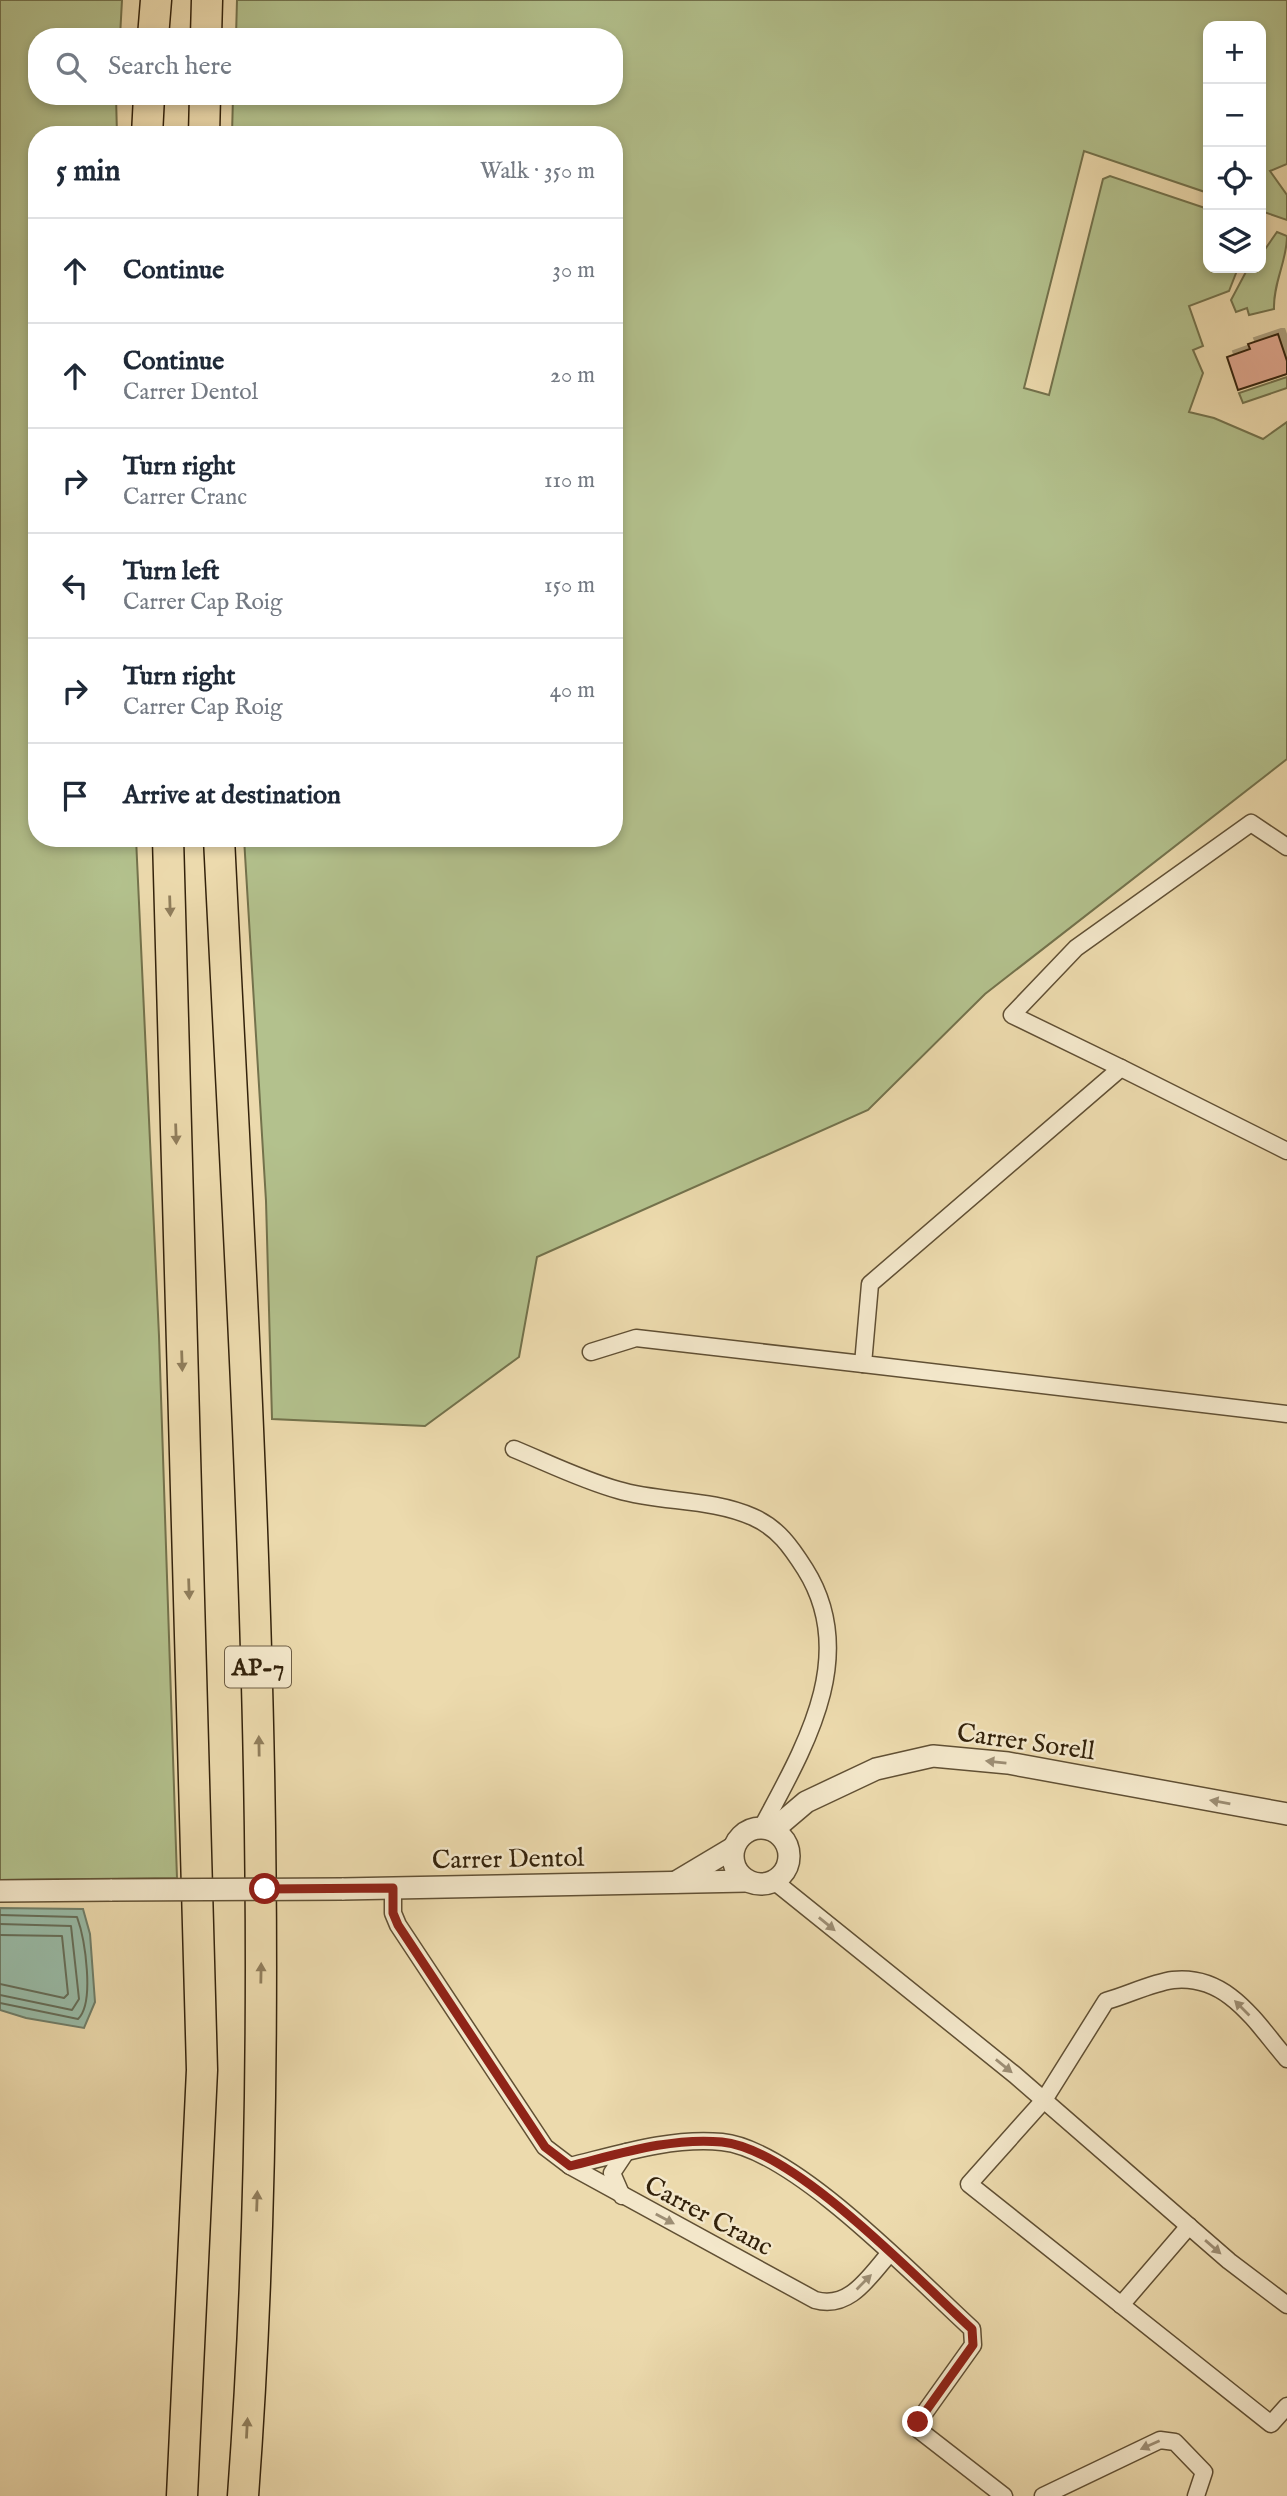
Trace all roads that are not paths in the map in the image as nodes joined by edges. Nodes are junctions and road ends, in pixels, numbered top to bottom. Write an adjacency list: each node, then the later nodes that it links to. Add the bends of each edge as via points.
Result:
1 (156, 0): 3 (highway)
2 (207, 0): 4 (highway)
3 (154, 28)
4 (206, 28)
5 (149, 105): 7 (highway)
6 (205, 105): 8 (highway)
7 (148, 126)
8 (204, 126)
9 (168, 847): 36 (highway, AP-7, one-way to 36, via 202,2070)
10 (219, 847): 37 (highway, AP-7, one-way to 10, via 257,2198 262,1917 258,1637)
11 (1287, 847): 12 (street, via 1251,823 1076,948 1012,1015)
12 (1121, 1068): 13 (street); 15 (street, via 870,1284)
13 (1287, 1151)
14 (591, 1352): 15 (street, via 636,1338)
15 (863, 1364): 16 (street)
16 (1287, 1414)
17 (514, 1449): 19 (street, via 619,1491 708,1503 755,1518 780,1533 794,1552 823,1606 830,1654 803,1749)
18 (1287, 1814): 19 (street, Carrer Sorell, one-way to 19, via 1008,1763 933,1756 876,1769 806,1802)
19 (767, 1829): 20 (street, via 744,1833); 22 (street, via 785,1841 789,1859)
20 (733, 1848): 21 (street, via 734,1867); 23 (street, Carrer Dentol)
21 (747, 1881): 22 (street); 23 (street, Carrer Dentol)
22 (774, 1881): 27 (street, one-way to 27)
23 (674, 1883): 24 (street, Carrer Dentol)
24 (393, 1888): 25 (street, Carrer Dentol, bridge); 29 (street, Carrer Cranc, via 398,1925 545,2147)
25 (0, 1891)
26 (1287, 2059): 27 (street, one-way to 27, via 1243,2007 1217,1985 1174,1980 1106,2001)
27 (1044, 2100): 31 (street); 33 (street, via 969,2184)
28 (626, 2152): 29 (street); 30 (street, via 612,2173); 32 (street, via 654,2145 724,2142 778,2161 854,2220)
29 (570, 2166): 30 (street, Carrer Cranc)
30 (622, 2196): 32 (street, Carrer Cranc, one-way to 32, via 830,2304 846,2298)
31 (1189, 2226): 33 (street); 34 (street, one-way to 34)
32 (889, 2254): 38 (street, via 972,2329 973,2345 918,2422 919,2430)
33 (1121, 2305): 35 (street, via 1271,2424)
34 (1287, 2305)
35 (1287, 2406)
36 (182, 2496)
37 (243, 2496)
38 (1004, 2496)
39 (1043, 2496): 40 (street, one-way to 39, via 1203,2472 1175,2442 1160,2440)
40 (1196, 2496)

